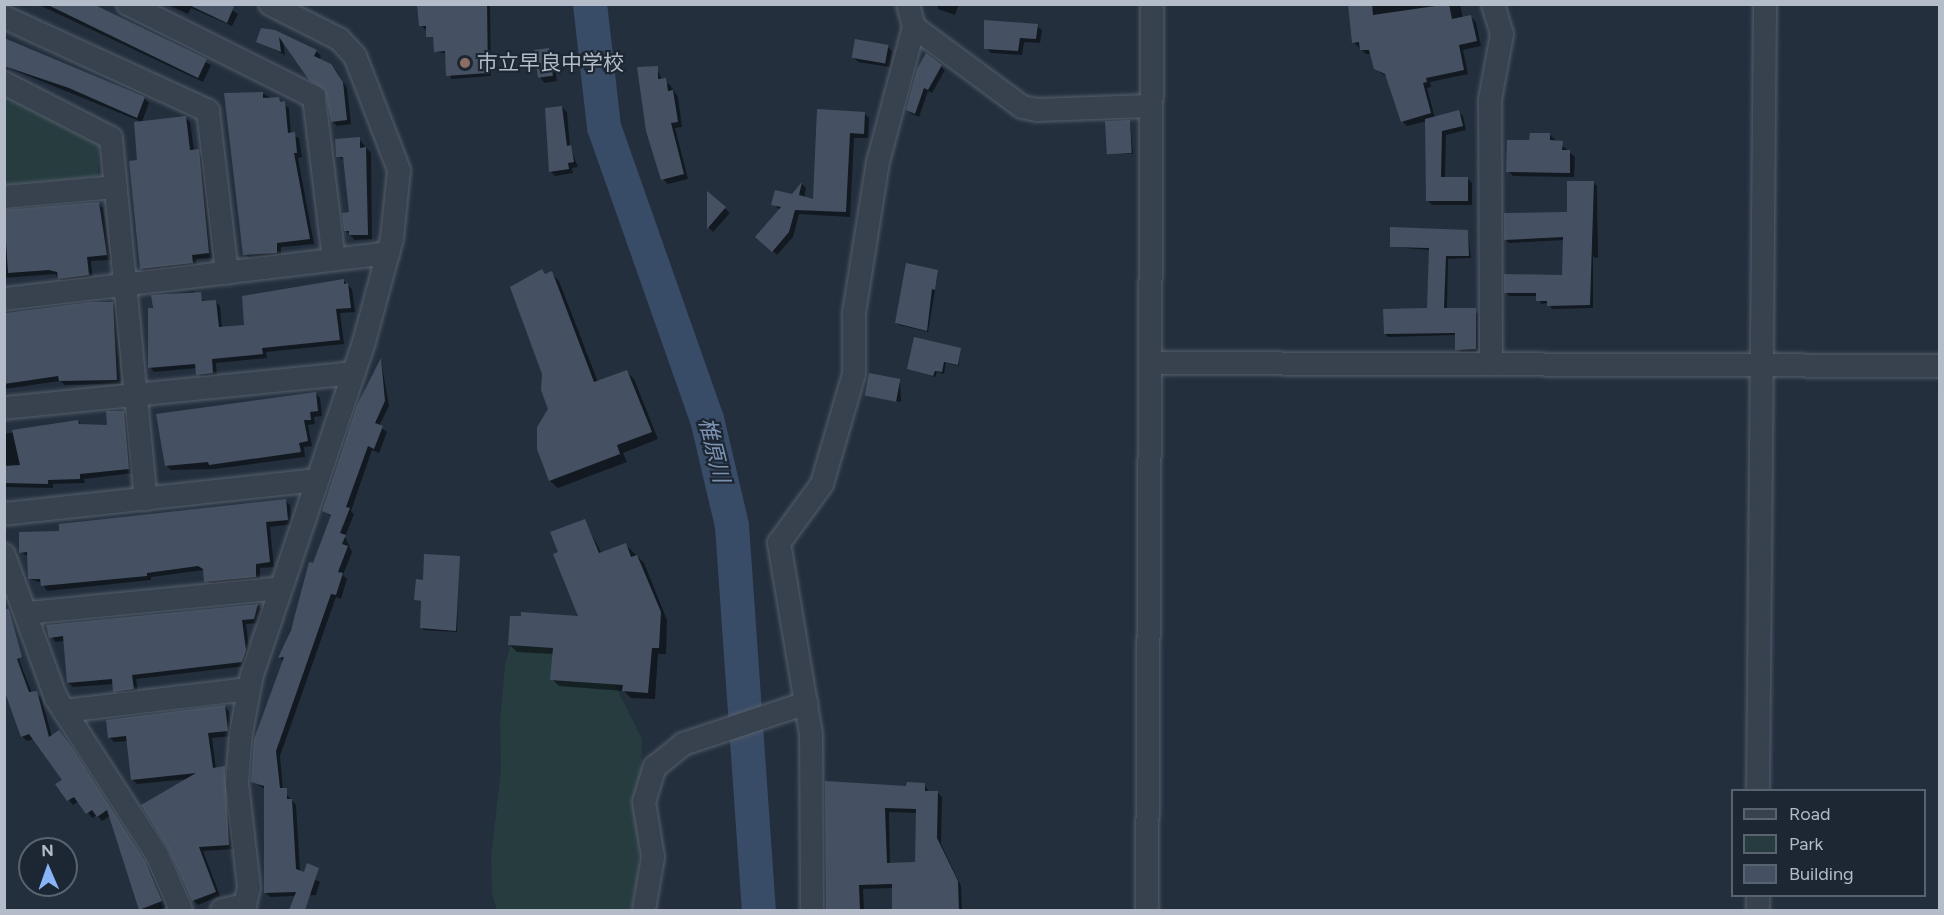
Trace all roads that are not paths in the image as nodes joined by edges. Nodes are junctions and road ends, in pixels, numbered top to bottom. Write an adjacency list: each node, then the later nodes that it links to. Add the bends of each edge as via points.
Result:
1 (128, 4): 14 (street, via 314,97)
2 (270, 4): 13 (street, via 339,39 355,56 399,170)
3 (908, 4): 8 (street)
4 (1152, 4): 10 (street)
5 (1493, 4): 19 (street, via 1502,34 1490,100)
6 (1765, 4): 20 (street)
7 (4, 17): 15 (street, via 208,111)
8 (914, 27): 10 (street, via 1022,107 1037,110); 32 (street, via 878,162 854,313 854,374 822,484 779,543)
9 (4, 83): 11 (street, via 111,138)
10 (1149, 106): 18 (street)
11 (116, 187): 12 (street); 16 (street)
12 (4, 197)
13 (388, 253): 14 (street); 22 (street)
14 (334, 260): 15 (street)
15 (227, 273): 16 (street)
16 (126, 285): 17 (street); 23 (street)
17 (4, 299)
18 (1150, 363): 19 (street); 39 (street)
19 (1491, 363): 20 (street)
20 (1761, 365): 21 (street); 34 (street)
21 (1940, 366)
22 (353, 373): 23 (street); 25 (street)
23 (137, 395): 24 (street); 26 (street)
24 (4, 408)
25 (315, 480): 26 (street); 29 (street)
26 (146, 499): 27 (street)
27 (4, 514)
28 (4, 555): 30 (street)
29 (280, 588): 30 (street); 31 (street)
30 (27, 613): 33 (street, via 56,699)
31 (249, 689): 33 (street); 36 (street, via 237,784 249,887 246,905)
32 (806, 703): 37 (street, via 698,738 668,754 647,784 644,802 653,857); 38 (street, via 811,734)
33 (64, 711): 35 (street, via 157,855)
34 (1758, 789)
35 (181, 910)
36 (222, 910)
37 (644, 910)
38 (812, 910)
39 (1147, 910)

